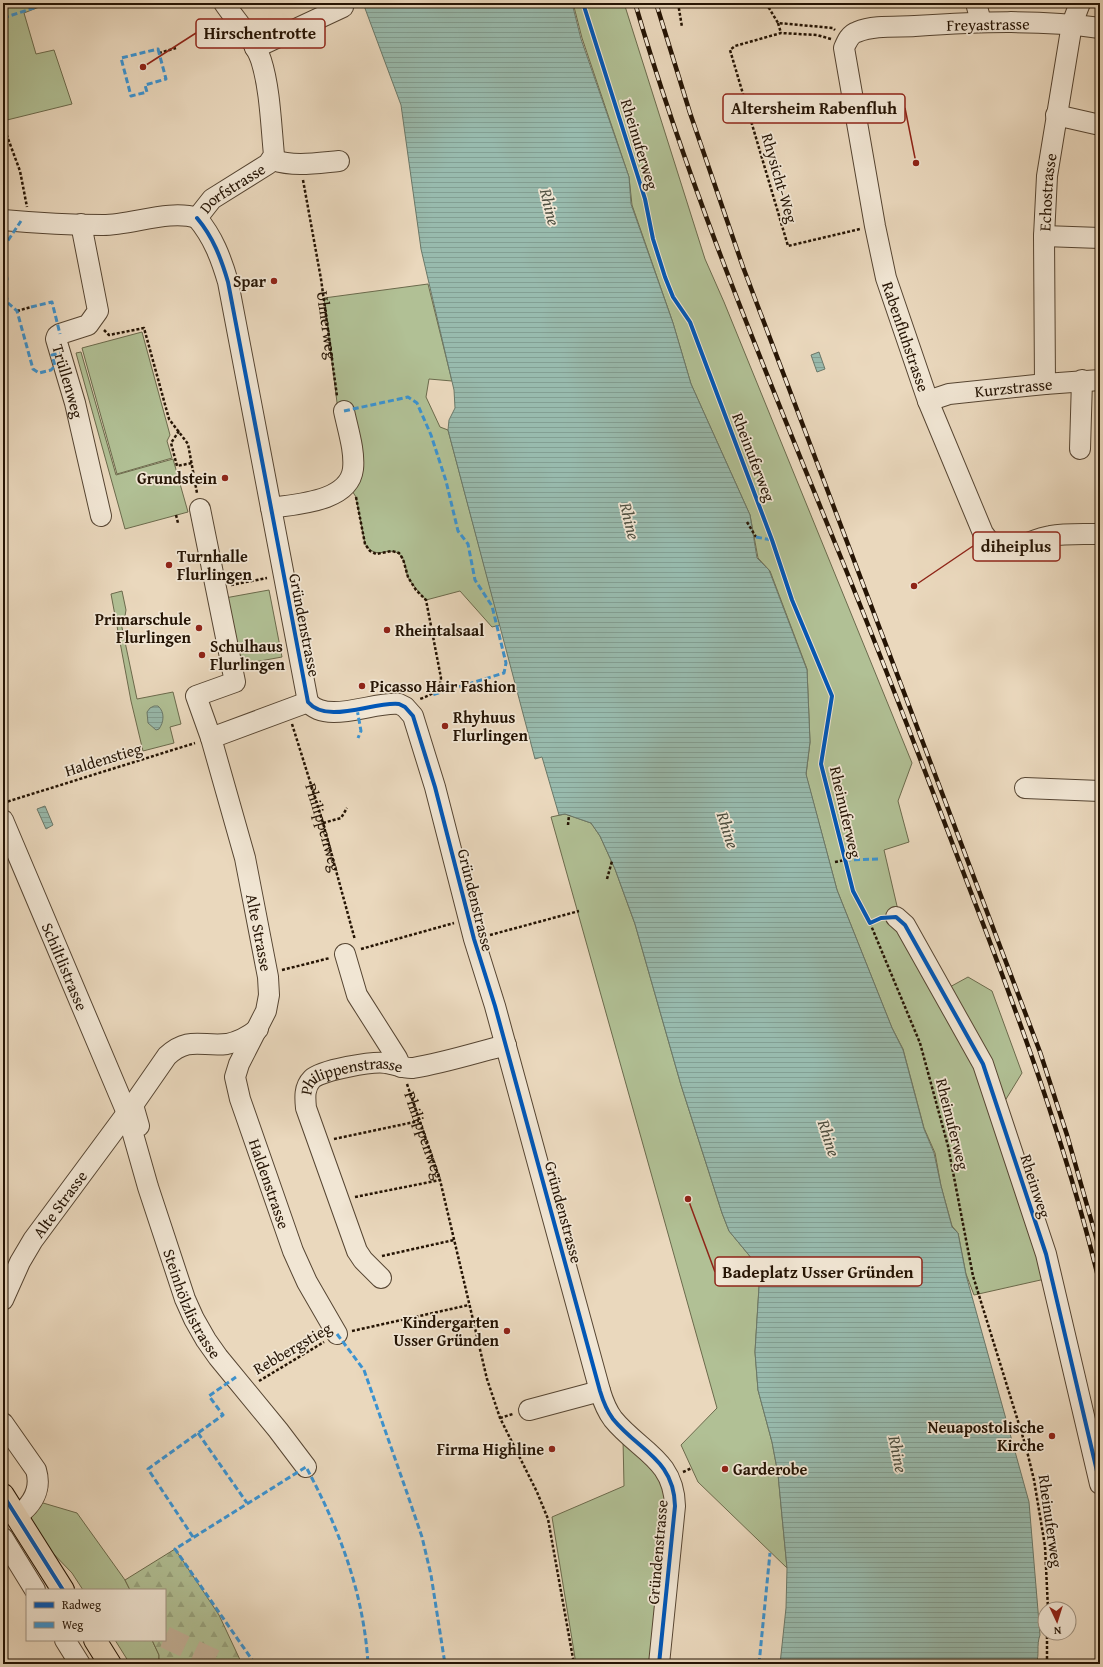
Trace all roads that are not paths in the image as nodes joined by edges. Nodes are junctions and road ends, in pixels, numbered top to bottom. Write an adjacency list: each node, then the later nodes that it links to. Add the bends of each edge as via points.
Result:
1 (224, 3): 8 (street, Dorfstrasse)
2 (1080, 3): 5 (street, Echostrasse)
3 (343, 7): 8 (street)
4 (978, 12): 5 (street, Freyastrasse); 7 (street, Freyastrasse, via 875,28 856,32)
5 (1072, 24): 6 (street, Freyastrasse); 9 (street, Echostrasse)
6 (1100, 28)
7 (844, 38): 20 (street, Rabenfluhstrasse, via 874,226 886,278)
8 (256, 48): 11 (street, Dorfstrasse, via 265,77 274,155)
9 (1056, 115): 10 (street); 16 (street, Echostrasse, via 1047,176)
10 (1100, 125)
11 (272, 160): 12 (street, via 300,164); 13 (street, Dorfstrasse, via 212,199)
12 (339, 161)
13 (197, 218): 15 (street, Dorfstrasse, via 182,215 128,223); 24 (street, Gründenstrasse, via 208,230 214,242 228,282)
14 (3, 220): 15 (street, Dorfstrasse)
15 (81, 224): 25 (street, Trüllenweg, via 98,311 88,325 60,334 56,339 78,417)
16 (1044, 236): 17 (street); 19 (street, Echostrasse)
17 (1100, 238)
18 (1091, 380): 19 (street, Kurzstrasse); 22 (street)
19 (1045, 384): 20 (street, Kurzstrasse, via 949,394)
20 (928, 401): 26 (street, Rabenfluhstrasse, via 988,542 1007,548 1049,536)
21 (344, 411): 24 (street, via 353,458 353,471 347,483 335,494 320,499)
22 (1080, 449)
23 (199, 505): 28 (street, Alte Strasse, via 235,682 196,696)
24 (271, 508): 27 (street, Gründenstrasse)
25 (101, 516)
26 (1100, 534)
27 (308, 702): 28 (street); 35 (street, Gründenstrasse, via 317,710 330,712 399,704 413,716)
28 (211, 738): 34 (street, Alte Strasse, via 245,858 268,977 269,995 266,1011)
29 (1025, 788): 30 (street)
30 (1100, 791)
31 (3, 820): 37 (street, Schiltlistrasse)
32 (896, 917): 46 (street, Rheinweg, via 905,925 983,1064 1046,1254)
33 (350, 951): 36 (street, via 358,995)
34 (258, 1029): 38 (street, via 239,1041 226,1044 200,1042 184,1045 167,1056 133,1105 143,1139); 41 (street, Haldenstrasse, via 239,1064 236,1078 240,1099 293,1251 307,1282)
35 (506, 1045): 36 (street, Philippenstrasse, via 412,1068); 42 (street, Gründenstrasse)
36 (401, 1067): 39 (street, Philippenstrasse, via 373,1062 324,1074 312,1079 304,1094 306,1108 359,1256)
37 (127, 1113): 38 (street, Steinhölzlistrasse); 40 (street, Alte Strasse, via 33,1240)
38 (138, 1151): 45 (street, Steinhölzlistrasse, via 185,1299 206,1340)
39 (381, 1278)
40 (3, 1300)
41 (337, 1334)
42 (600, 1391): 43 (street); 56 (street, Gründenstrasse, via 613,1418 671,1479 674,1493 674,1522)
43 (529, 1410)
44 (3, 1423): 48 (street, via 36,1470 38,1478 33,1500 27,1509)
45 (306, 1467)
46 (1100, 1484)
47 (3, 1495): 48 (main road)
48 (17, 1516): 51 (main road)
49 (3, 1538): 50 (street)
50 (34, 1589)
51 (62, 1589)
52 (66, 1641): 54 (street)
53 (96, 1641): 55 (main road)
54 (80, 1664)
55 (110, 1664)
56 (659, 1664)

